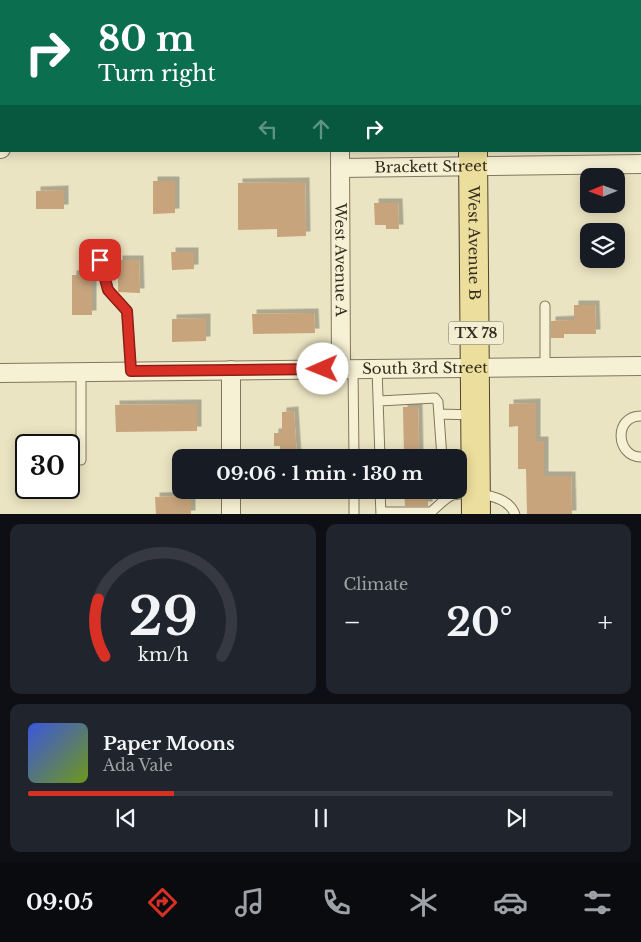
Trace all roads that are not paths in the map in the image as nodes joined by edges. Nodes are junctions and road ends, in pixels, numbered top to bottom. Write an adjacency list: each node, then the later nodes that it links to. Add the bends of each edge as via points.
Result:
1 (473, 158): 2 (street, Brackett Street); 3 (street, Brackett Street); 10 (main road, West Avenue B / TX 78)
2 (340, 160): 8 (street, West Avenue A)
3 (641, 164)
4 (100, 260): 12 (lane, via 108,290 127,311)
5 (545, 306): 7 (lane)
6 (641, 366): 7 (street, South 3rd Street)
7 (545, 367): 10 (street, South 3rd Street)
8 (347, 368): 9 (street, South 3rd Street); 11 (street, South 3rd Street); 20 (lane)
9 (377, 368): 10 (street, South 3rd Street); 15 (lane)
10 (476, 368): 17 (main road, West Avenue B / TX 78)
11 (231, 370): 12 (street, South 3rd Street); 19 (street)
12 (131, 371): 14 (street, South 3rd Street)
13 (0, 372): 14 (street, South 3rd Street)
14 (81, 372): 24 (lane)
15 (379, 401): 16 (lane, via 435,398); 21 (lane)
16 (439, 414): 17 (lane); 22 (lane)
17 (476, 416): 28 (main road, West Avenue B / TX 78, via 472,458)
18 (641, 416): 23 (lane, via 632,416 625,421 622,443 627,452)
19 (231, 449)
20 (353, 449)
21 (380, 449)
22 (441, 449)
23 (641, 457)
24 (81, 460)
25 (231, 499): 31 (street)
26 (354, 499): 32 (lane)
27 (380, 499): 29 (lane)
28 (476, 504): 30 (lane, via 451,495); 33 (lane, via 503,499)
29 (381, 513): 30 (lane)
30 (431, 513)
31 (231, 514)
32 (354, 514)
33 (515, 514)

